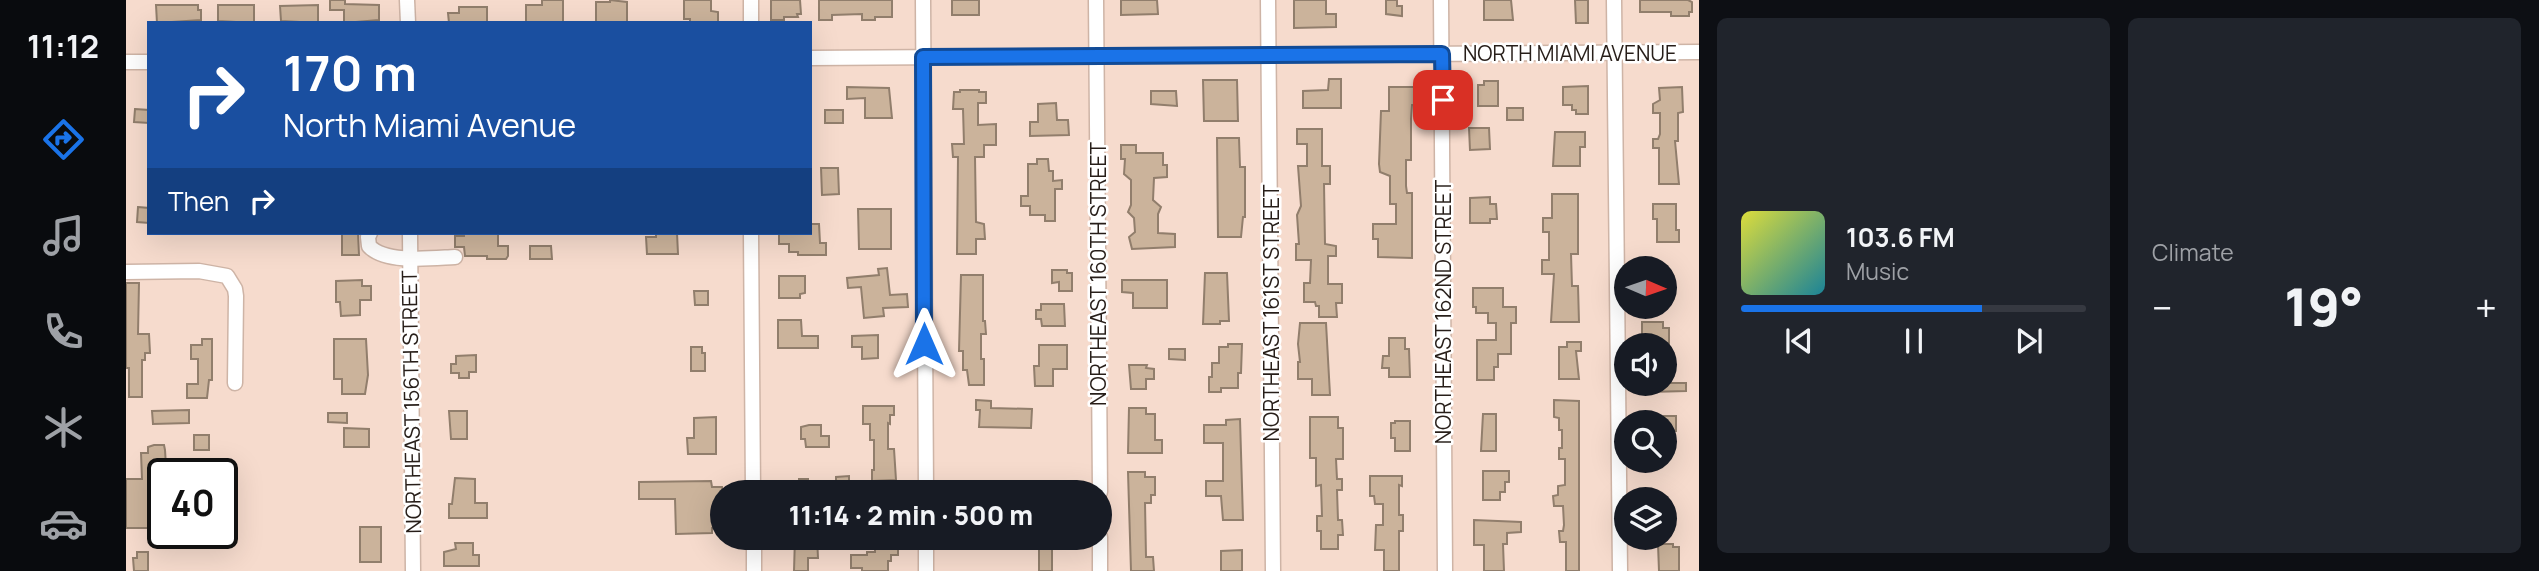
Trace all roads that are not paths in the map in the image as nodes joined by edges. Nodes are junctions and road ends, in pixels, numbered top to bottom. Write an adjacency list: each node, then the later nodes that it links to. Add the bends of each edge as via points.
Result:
1 (407, 0): 8 (street)
2 (751, 0): 9 (street)
3 (923, 0): 15 (street)
4 (1096, 0): 14 (street, NORTHEAST 160TH STREET)
5 (1268, 0): 13 (street, NORTHEAST 161ST STREET)
6 (1441, 0): 12 (street, NORTHEAST 162ND STREET)
7 (1614, 0): 11 (street)
8 (408, 21)
9 (751, 21)
10 (1699, 52): 11 (street, NORTH MIAMI AVENUE)
11 (1615, 53): 12 (street, NORTH MIAMI AVENUE); 38 (street)
12 (1442, 54): 13 (street, NORTH MIAMI AVENUE); 37 (street, NORTHEAST 162ND STREET)
13 (1269, 55): 14 (street, NORTH MIAMI AVENUE); 36 (street, NORTHEAST 161ST STREET)
14 (1096, 56): 15 (street, NORTH MIAMI AVENUE); 28 (street, NORTHEAST 160TH STREET)
15 (923, 57): 16 (street, NORTH MIAMI AVENUE); 27 (street)
16 (812, 58)
17 (126, 62): 18 (street)
18 (147, 62)
19 (370, 235): 23 (street, via 373,250)
20 (410, 235): 23 (street, NORTHEAST 156TH STREET)
21 (751, 235): 26 (street)
22 (455, 257): 23 (street)
23 (410, 258): 32 (street, NORTHEAST 156TH STREET)
24 (126, 272): 25 (street, via 199,271 227,276 236,296)
25 (235, 383)
26 (753, 480)
27 (926, 480)
28 (1100, 480)
29 (754, 550): 33 (street)
30 (926, 550): 34 (street)
31 (1100, 550): 35 (street)
32 (413, 571)
33 (754, 571)
34 (926, 571)
35 (1100, 571)
36 (1273, 571)
37 (1445, 571)
38 (1619, 571)

